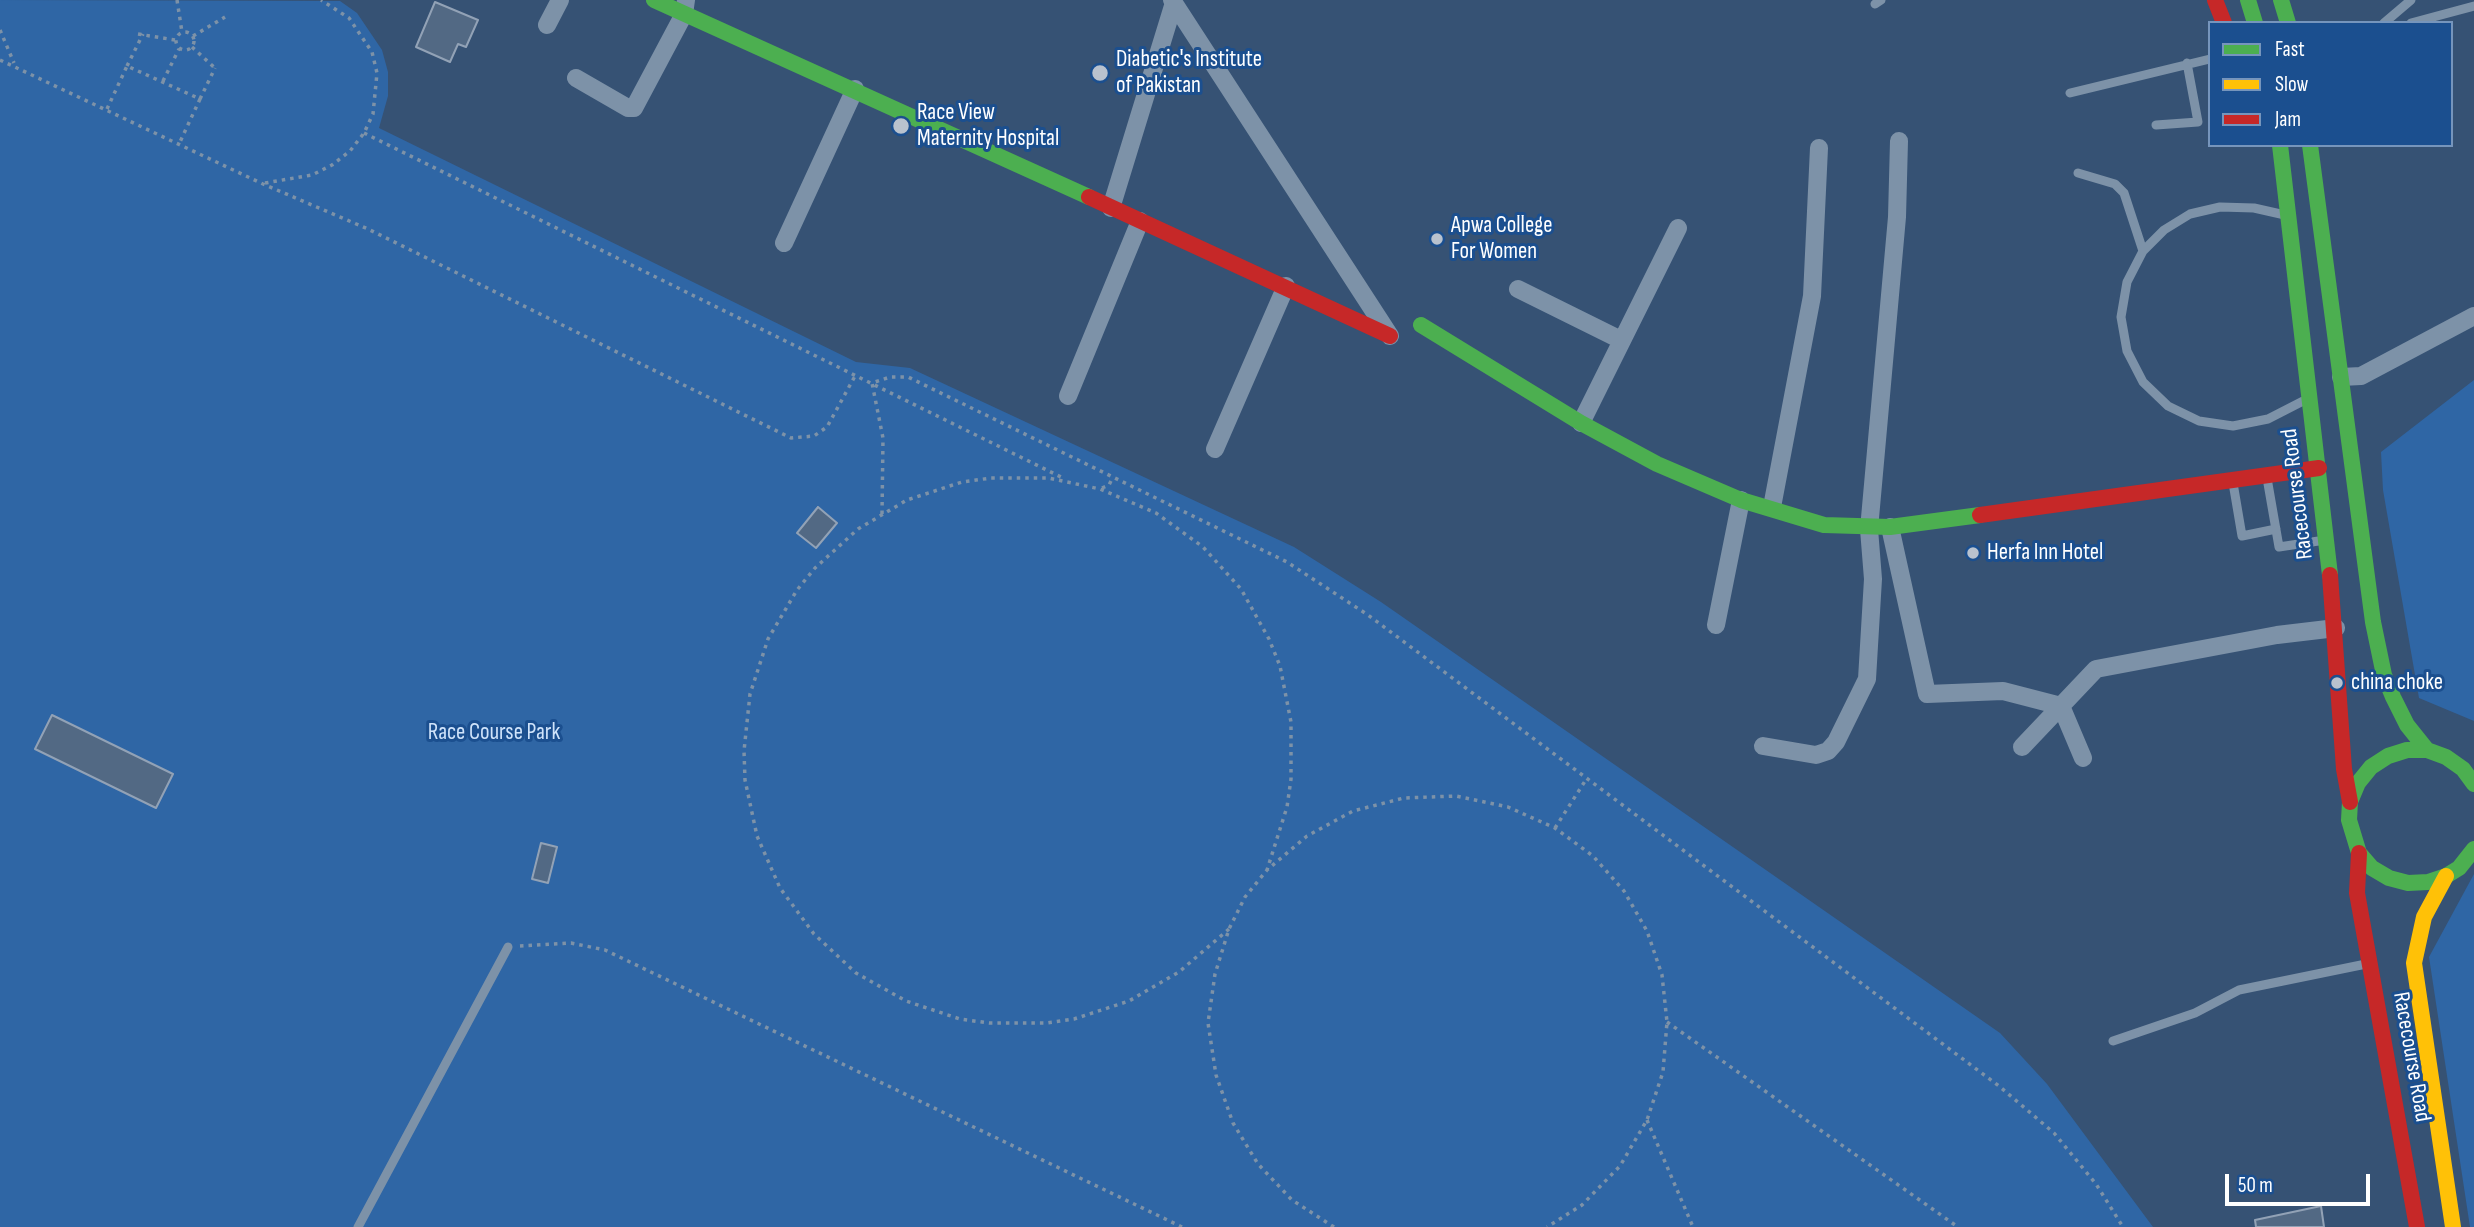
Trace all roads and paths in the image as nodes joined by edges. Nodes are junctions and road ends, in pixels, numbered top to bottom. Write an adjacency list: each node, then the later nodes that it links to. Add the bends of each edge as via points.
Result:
1 (177, 0): 20 (path)
2 (560, 0): 18 (street)
3 (654, 0): 11 (main road)
4 (2215, 0): 13 (main road)
5 (2248, 0): 14 (main road)
6 (2281, 0): 15 (main road)
7 (2411, 0): 16 (lane)
8 (324, 1): 37 (path, via 349,18 372,52 377,94)
9 (1172, 3): 47 (street); 57 (street)
10 (2474, 6): 17 (lane)
11 (685, 7): 30 (street, via 635,108); 32 (main road)
12 (225, 17): 21 (path)
13 (2223, 21)
14 (2254, 21)
15 (2287, 21)
16 (2386, 21)
17 (2419, 21)
18 (547, 25)
19 (0, 30): 28 (path)
20 (183, 32): 21 (path); 22 (path)
21 (193, 36): 23 (path)
22 (175, 40): 24 (path); 29 (path, via 141,34)
23 (192, 47): 24 (path); 34 (path, via 216,69)
24 (179, 49): 31 (path)
25 (2208, 59): 27 (lane)
26 (0, 60): 28 (path)
27 (2188, 63): 33 (lane); 36 (lane, via 2198,122)
28 (15, 65): 35 (path)
29 (127, 65): 31 (path); 35 (path)
30 (576, 78)
31 (163, 82): 34 (path)
32 (855, 89): 47 (main road); 51 (street)
33 (2070, 93)
34 (200, 99): 39 (path)
35 (107, 109): 39 (path)
36 (2156, 125)
37 (364, 133): 46 (path, via 332,165); 59 (path)
38 (1899, 141): 76 (street, via 1897,217)
39 (179, 144): 46 (path)
40 (2272, 147): 45 (main road)
41 (2280, 147): 45 (main road)
42 (2310, 147): 60 (main road)
43 (1818, 148): 73 (street, via 1812,296)
44 (2078, 173): 52 (lane, via 2115,184 2123,193)
45 (2285, 181): 48 (main road, Racecourse Road)
46 (263, 184): 59 (path, via 368,229 791,438 814,436 827,427)
47 (1111, 208): 49 (main road)
48 (2288, 216): 52 (lane, via 2220,207 2190,214 2164,230); 63 (main road, Racecourse Road)
49 (1140, 221): 53 (main road); 62 (street)
50 (1678, 228): 58 (street)
51 (784, 243)
52 (2143, 251): 63 (lane, via 2127,282 2121,317 2127,351 2143,382 2168,405 2199,421 2233,426 2268,419)
53 (1286, 286): 57 (main road); 65 (street)
54 (1518, 289): 58 (street)
55 (2474, 316): 60 (street, via 2361,376)
56 (1421, 325): 64 (main road)
57 (1390, 336)
58 (1621, 341): 64 (street)
59 (855, 376): 61 (path)
60 (2341, 377): 84 (main road, via 2372,622 2384,675 2407,725)
61 (872, 383): 68 (path, via 908,377); 70 (path); 74 (path, via 883,438)
62 (1068, 396)
63 (2309, 398): 66 (main road, Racecourse Road)
64 (1581, 423): 72 (main road, via 1657,464)
65 (1215, 449)
66 (2319, 468): 67 (main road); 78 (main road, Racecourse Road)
67 (2266, 475): 69 (main road); 77 (lane)
68 (1113, 477): 71 (path); 87 (path, via 1287,562 1368,615)
69 (2233, 480): 75 (main road); 77 (lane, via 2242,537)
70 (1070, 481): 71 (path); 74 (path, via 1019,477 962,482)
71 (1100, 489): 93 (path, via 1156,513 1203,547 1241,589 1269,639 1287,693 1293,750 1287,807)
72 (1741, 500): 73 (main road); 79 (street)
73 (1772, 508): 76 (main road, via 1824,525)
74 (882, 513): 95 (path, via 835,547 797,590 768,639 750,694 744,751 752,817 780,888 814,934 856,972 906,1001 960,1019 1017,1025 1074,1019 1129,1001 1179,972)
75 (1889, 527): 76 (main road); 81 (street, via 1927,694 2003,691)
76 (1869, 529): 82 (street, via 1873,579 1867,679 1828,751 1816,755)
77 (2276, 530): 78 (lane, via 2279,547)
78 (2326, 539): 80 (main road, Racecourse Road)
79 (1716, 625)
80 (2336, 628): 81 (street, via 2096,668); 89 (main road, Racecourse Road)
81 (2061, 706): 83 (street); 85 (street)
82 (1763, 746)
83 (2022, 747)
84 (2427, 750): 86 (main road); 89 (main road, via 2407,750 2371,767)
85 (2082, 758)
86 (2468, 771): 88 (main road)
87 (1587, 778): 90 (path); 107 (path, via 1999,1086 2054,1133 2096,1184)
88 (2474, 784)
89 (2350, 802): 92 (main road, Racecourse Road, via 2350,828)
90 (1555, 828): 93 (path, via 1508,807 1456,796 1404,798 1353,811 1318,830); 98 (path, via 1593,856 1630,901 1647,931 1662,975)
91 (2474, 849): 94 (main road)
92 (2359, 853): 94 (main road, via 2389,878 2408,883); 97 (main road, Racecourse Road, via 2357,893)
93 (1267, 870): 95 (path, via 1245,897)
94 (2446, 876): 109 (main road, Racecourse Road, via 2424,917 2414,963)
95 (1229, 929): 103 (path, via 1215,974 1209,1023 1216,1075 1233,1123 1258,1164 1292,1200)
96 (508, 947): 101 (lane); 102 (path, via 571,943 605,950)
97 (2372, 963): 99 (lane, via 2239,990 2195,1013); 108 (main road, Racecourse Road)
98 (1667, 1022): 100 (path, via 1663,1072); 106 (path)
99 (2113, 1041)
100 (1647, 1119): 104 (path, via 1619,1166 1582,1205); 105 (path)
101 (358, 1227)
102 (1182, 1227)
103 (1334, 1227)
104 (1547, 1227)
105 (1693, 1227)
106 (1958, 1227)
107 (2123, 1227)
108 (2417, 1227)
109 (2453, 1227)

